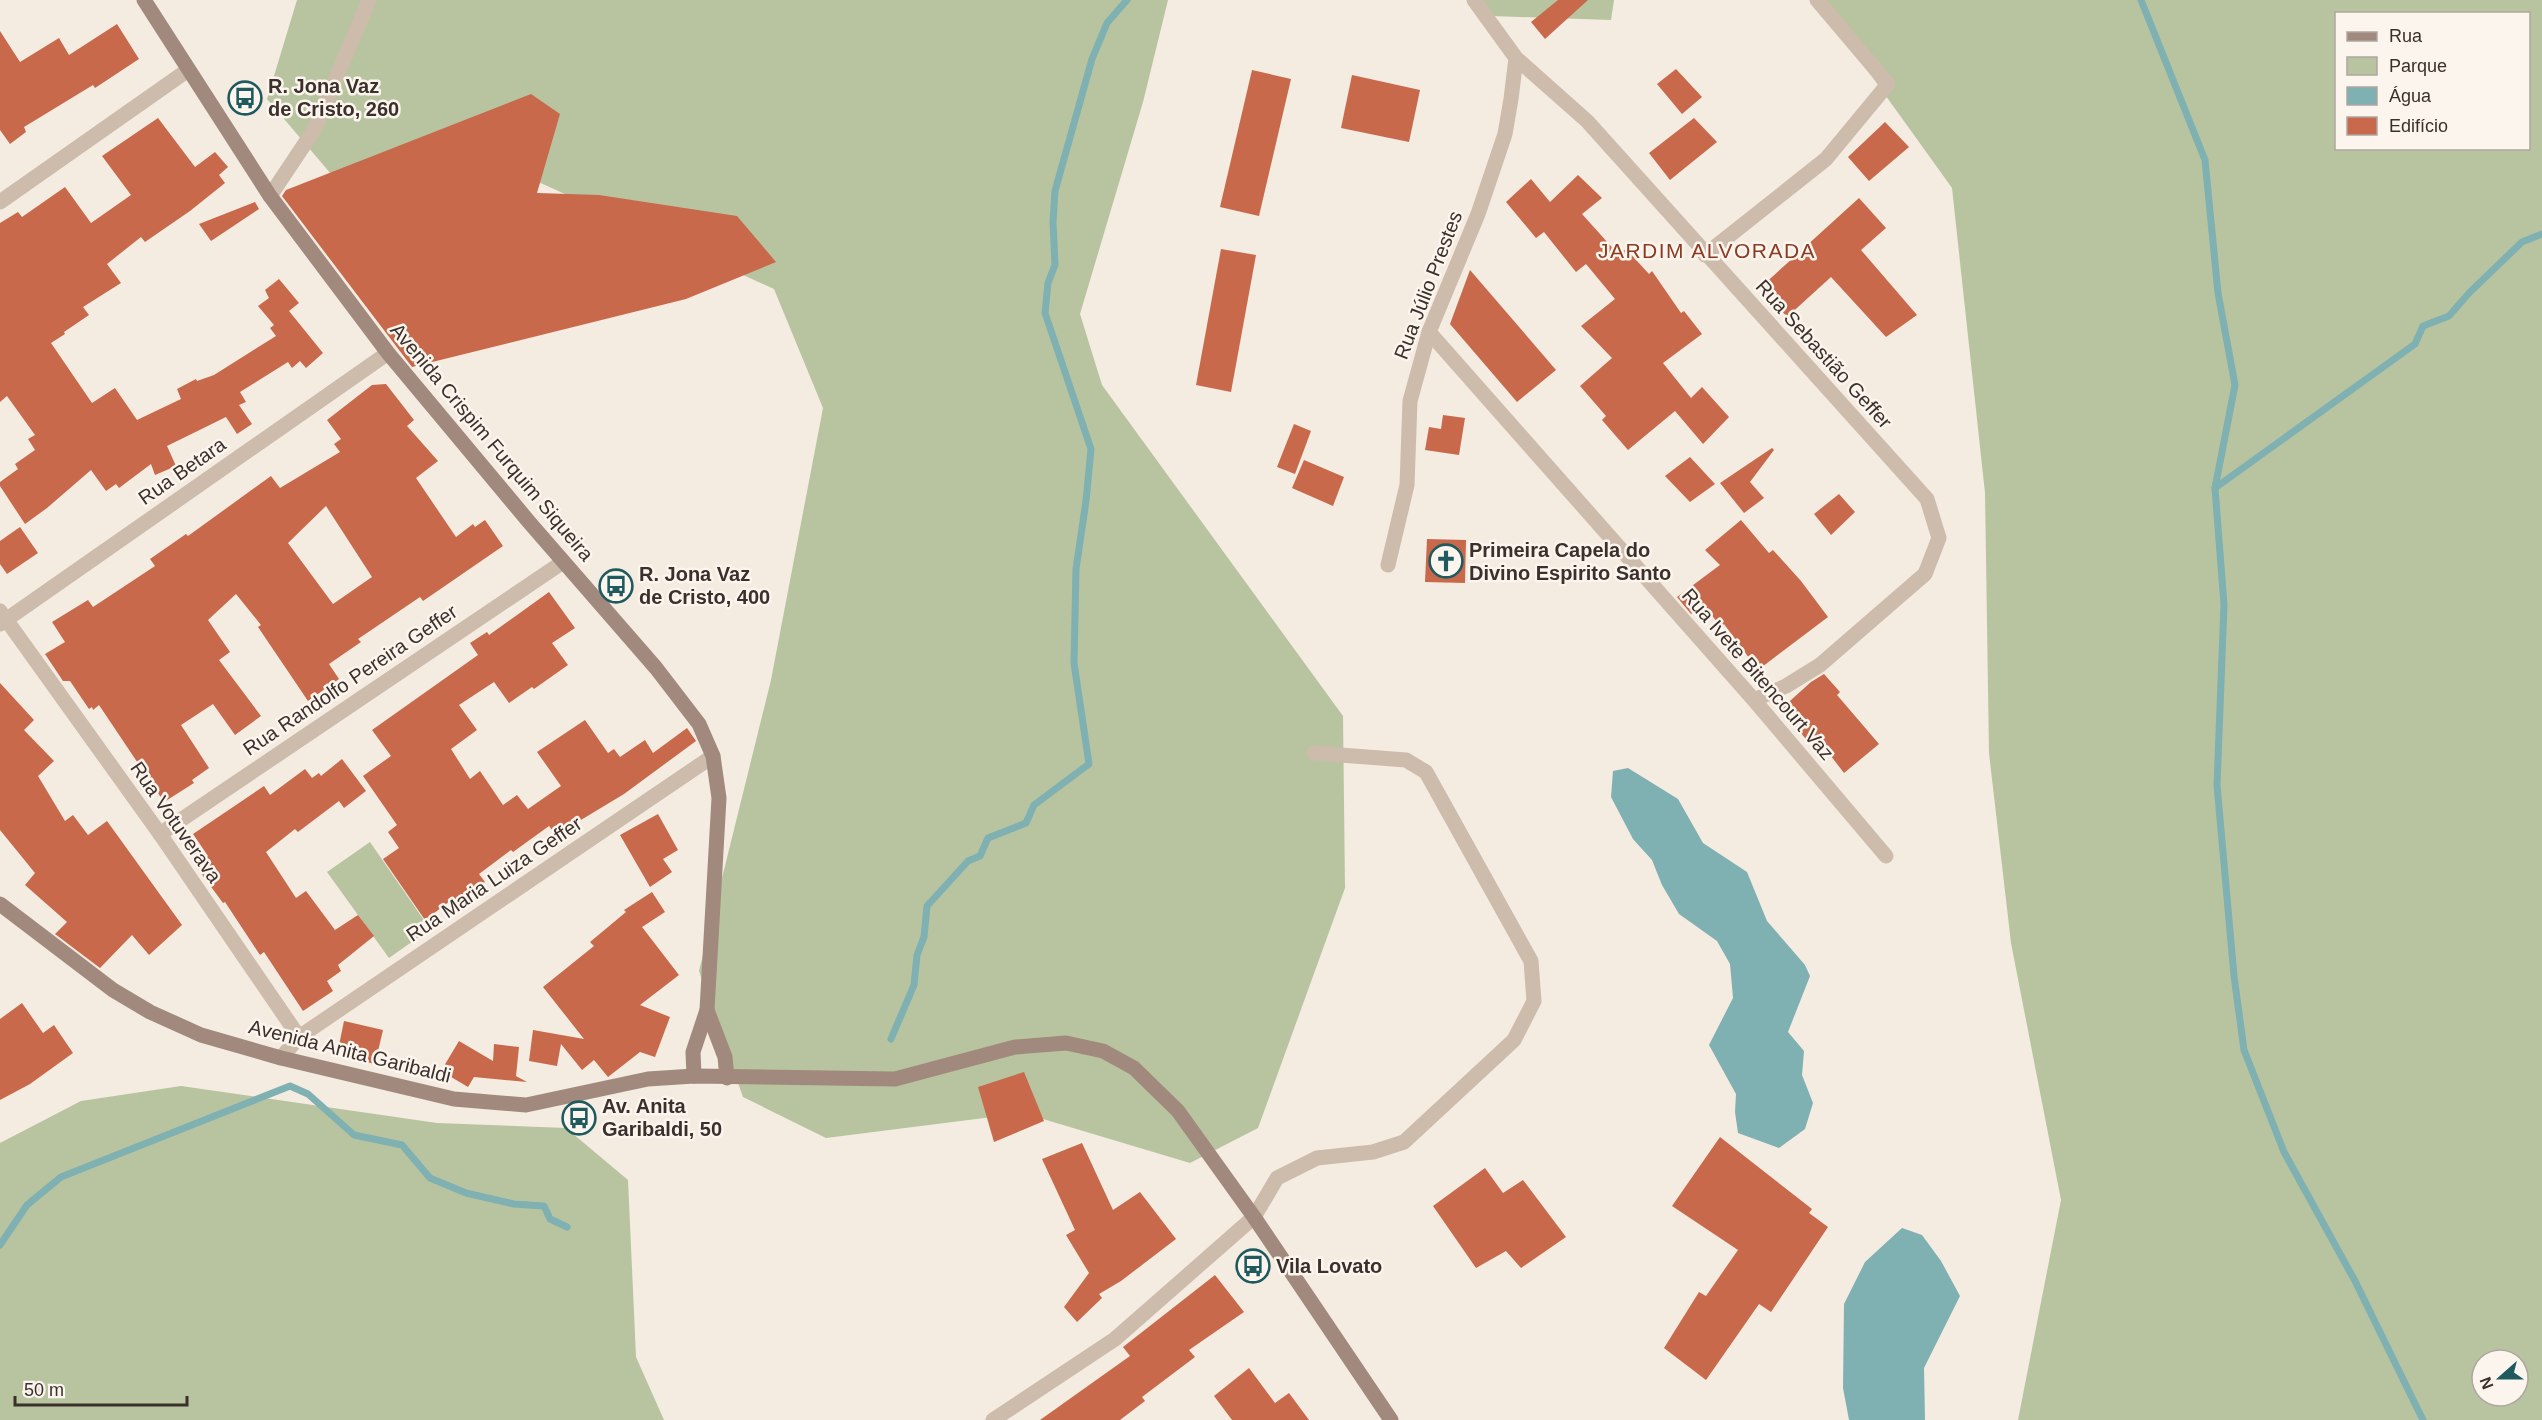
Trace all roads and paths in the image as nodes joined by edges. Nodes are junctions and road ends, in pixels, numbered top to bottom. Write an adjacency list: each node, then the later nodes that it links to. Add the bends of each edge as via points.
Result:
1 (144, 0): 6 (main road, Avenida Crispim Furquim Siqueira)
2 (369, 0): 7 (street, via 314,130)
3 (1474, 0): 5 (street, Rua Sebastião Geffer)
4 (1817, 0): 9 (street, via 1888,84 1826,159)
5 (1516, 58): 9 (street, Rua Sebastião Geffer, via 1587,121); 10 (street, Rua Júlio Prestes, via 1504,134 1478,214)
6 (188, 69): 7 (main road, Avenida Crispim Furquim Siqueira); 8 (street)
7 (270, 196): 11 (main road, Avenida Crispim Furquim Siqueira)
8 (0, 202)
9 (1706, 255): 15 (street, Rua Sebastião Geffer, via 1927,498 1939,538 1925,574 1820,665)
10 (1429, 332): 13 (street, Rua Júlio Prestes, via 1410,401 1407,485); 15 (street, Rua Ivete Bitencourt Vaz)
11 (388, 353): 12 (main road, Avenida Crispim Furquim Siqueira); 14 (street, Rua Betara)
12 (563, 562): 17 (main road, Avenida Crispim Furquim Siqueira, via 699,724); 18 (street, Rua Randolfo Pereira Geffer)
13 (1388, 565)
14 (2, 618): 18 (street, Rua Votuverava)
15 (1754, 700): 19 (street, Rua Ivete Bitencourt Vaz)
16 (1314, 753): 26 (street, via 1406,760 1426,772 1531,961 1534,1001 1514,1040 1404,1142 1373,1152 1317,1158 1277,1178)
17 (713, 756): 21 (main road, Avenida Crispim Furquim Siqueira, via 719,798); 22 (street, Rua Maria Luiza Geffer)
18 (160, 834): 22 (street, Rua Votuverava)
19 (1886, 856)
20 (0, 904): 23 (main road, Avenida Anita Garibaldi, via 113,990 150,1012 201,1035)
21 (707, 1010): 24 (main road, Avenida Crispim Furquim Siqueira, via 693,1052); 25 (main road, via 725,1057)
22 (299, 1037): 23 (street)
23 (281, 1058): 24 (main road, Avenida Anita Garibaldi, via 454,1099 526,1105 648,1079)
24 (694, 1076): 25 (main road, Avenida Anita Garibaldi)
25 (728, 1078): 26 (main road, Avenida Anita Garibaldi, via 895,1079 1015,1047 1066,1043 1104,1051 1134,1068 1178,1111)
26 (1254, 1218): 27 (street, via 1115,1340); 28 (main road, Avenida Anita Garibaldi)
27 (993, 1420)
28 (1391, 1420)

